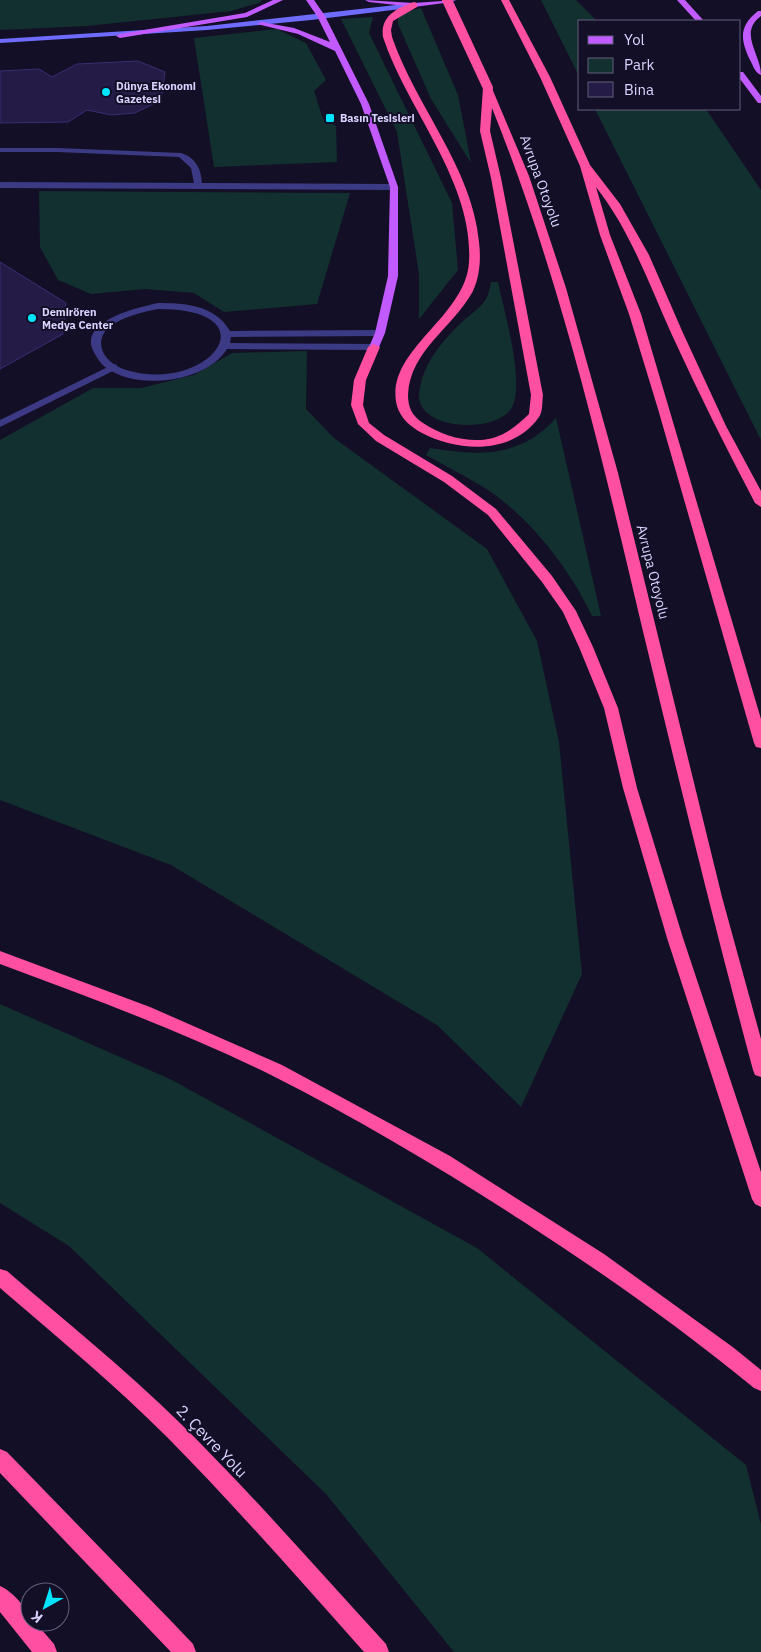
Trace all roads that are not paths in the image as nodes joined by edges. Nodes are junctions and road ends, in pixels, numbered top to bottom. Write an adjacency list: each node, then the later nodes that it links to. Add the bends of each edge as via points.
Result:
1 (279, 0): 13 (main road, via 247,15)
2 (310, 0): 10 (main road)
3 (369, 0): 8 (main road)
4 (447, 0): 18 (highway, Avrupa Otoyolu, bridge)
5 (452, 0): 8 (main road)
6 (505, 0): 21 (highway, via 545,77)
7 (681, 0): 11 (main road)
8 (414, 5): 10 (main road); 18 (highway, via 387,22 385,32 459,183 469,216 475,257 473,274 461,302 424,342 408,367 401,390 403,410 414,424 437,437 470,444 496,441 520,431 536,415 537,395 485,131)
9 (761, 13): 16 (main road, via 747,26 748,46)
10 (321, 16): 12 (main road); 15 (main road)
11 (699, 20)
12 (261, 24): 13 (main road); 15 (main road, via 303,32)
13 (120, 36): 14 (main road)
14 (0, 41)
15 (337, 49): 24 (main road, via 365,104)
16 (761, 73)
17 (741, 75): 19 (main road)
18 (488, 88): 34 (highway, Avrupa Otoyolu, via 524,176 561,288 612,473 714,897)
19 (761, 102)
20 (0, 150): 23 (street, via 181,154 192,162 198,173)
21 (585, 166): 31 (highway, via 615,204 644,255 716,417); 32 (highway, via 605,235 635,314)
22 (0, 185): 23 (street)
23 (198, 186): 24 (street)
24 (394, 187): 25 (main road, via 393,276)
25 (380, 333): 26 (street); 28 (main road)
26 (226, 334): 27 (street); 29 (street, via 219,321 182,306 134,310 115,318 101,330 96,343 100,356)
27 (226, 346): 28 (street); 29 (street, via 217,358 201,368 179,375 132,375)
28 (374, 347): 35 (highway, via 360,380 356,405 364,424 492,512 547,579 569,611 586,647 611,708 630,788 672,929)
29 (114, 368): 30 (street)
30 (0, 424)
31 (761, 504)
32 (761, 743)
33 (0, 957): 37 (highway, via 144,1012 276,1070 444,1160 598,1260)
34 (761, 1070)
35 (761, 1199)
36 (0, 1277): 42 (highway, 2. Çevre Yolu, via 96,1357 173,1430 268,1529)
37 (761, 1382)
38 (0, 1459): 41 (highway)
39 (0, 1596): 40 (highway)
40 (46, 1652)
41 (185, 1652)
42 (378, 1652)

